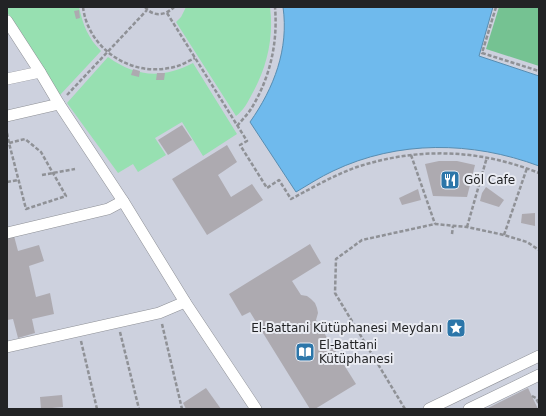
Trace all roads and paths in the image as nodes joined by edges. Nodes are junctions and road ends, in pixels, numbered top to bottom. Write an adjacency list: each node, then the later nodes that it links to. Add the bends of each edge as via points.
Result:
1 (83, 7): 9 (path, via 92,34)
2 (145, 7): 6 (path)
3 (174, 7): 7 (path)
4 (275, 7): 16 (path, via 274,49 265,81 250,110)
5 (496, 7): 11 (path, via 482,53)
6 (147, 10): 7 (path, via 158,15); 9 (path)
7 (167, 13): 10 (path)
8 (7, 21): 12 (street)
9 (107, 52): 10 (path, via 126,64 148,70 170,68); 14 (path)
10 (195, 58): 16 (path)
11 (539, 71)
12 (40, 72): 13 (street); 14 (street)
13 (7, 79)
14 (59, 104): 15 (street); 28 (street)
15 (7, 116)
16 (237, 126): 19 (path, via 247,141 240,145 266,188 279,180 291,199 334,176 377,161)
17 (7, 133): 18 (path)
18 (9, 143): 23 (path, via 25,139 41,152); 26 (path)
19 (411, 155): 20 (path, via 445,153); 29 (path)
20 (487, 157): 21 (path); 31 (path)
21 (527, 168): 24 (path); 34 (path)
22 (75, 169): 23 (path)
23 (53, 173): 25 (path); 26 (path, via 66,196 26,209)
24 (539, 173)
25 (42, 175)
26 (18, 180): 27 (path)
27 (7, 182)
28 (123, 200): 32 (street, via 108,209); 36 (street)
29 (435, 224): 30 (path); 49 (path, via 362,240 336,259 335,293)
30 (453, 226): 31 (path); 33 (path)
31 (467, 227): 34 (path)
32 (7, 233)
33 (452, 234)
34 (504, 235): 35 (path, via 527,242)
35 (539, 250)
36 (185, 302): 37 (street); 48 (street)
37 (159, 313): 38 (street); 47 (path)
38 (118, 322): 39 (street); 46 (path)
39 (78, 331): 40 (street); 45 (path)
40 (7, 347)
41 (539, 356): 50 (street)
42 (539, 375): 51 (street)
43 (532, 396): 44 (path)
44 (539, 404)
45 (97, 409)
46 (139, 409)
47 (182, 409)
48 (256, 409)
49 (406, 409)
50 (430, 409)
51 (469, 409)

